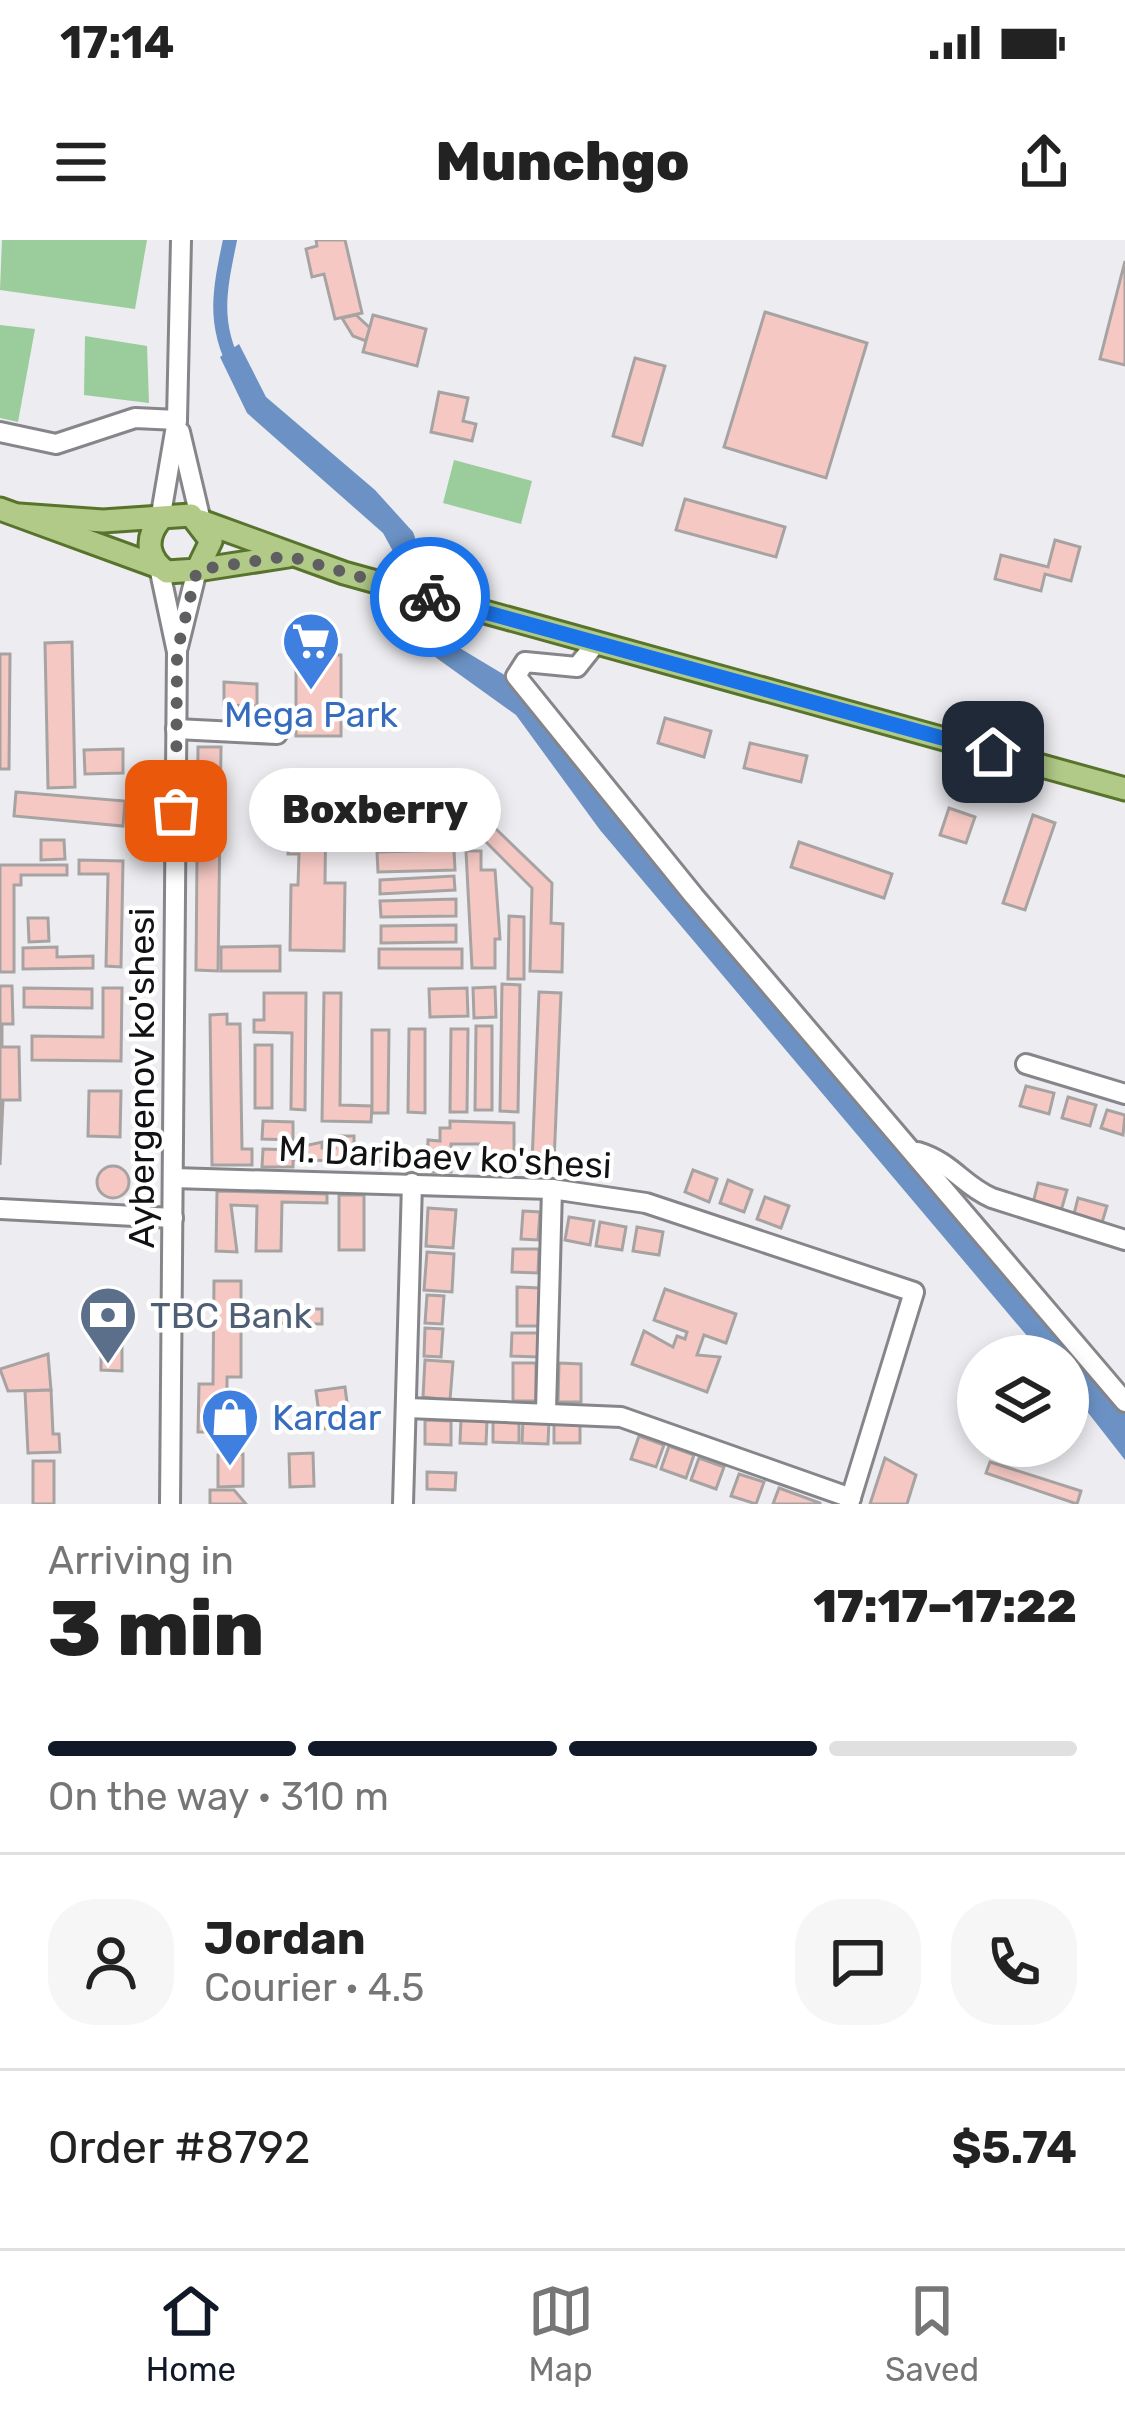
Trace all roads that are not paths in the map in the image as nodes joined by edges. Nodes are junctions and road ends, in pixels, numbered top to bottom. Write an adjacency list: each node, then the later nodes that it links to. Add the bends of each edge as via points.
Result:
1 (181, 240): 2 (street)
2 (177, 419): 3 (street, via 135,418 56,444); 5 (street); 6 (street)
3 (0, 432)
4 (10, 512): 5 (main road); 8 (main road)
5 (160, 520): 6 (main road, via 181,513); 8 (main road, via 150,538)
6 (201, 521): 7 (main road); 9 (main road, via 211,541)
7 (288, 556): 9 (main road); 10 (main road)
8 (159, 566): 9 (main road, via 178,575); 11 (street, Aybergenov ko'shesi)
9 (197, 570): 11 (street, Aybergenov ko'shesi)
10 (596, 643): 14 (main road); 17 (street, via 572,669 525,662 516,676)
11 (177, 652): 12 (street, Aybergenov ko'shesi)
12 (176, 729): 13 (street); 18 (street, Aybergenov ko'shesi)
13 (277, 734)
14 (1125, 789)
15 (1026, 1064): 16 (street)
16 (1125, 1094)
17 (916, 1152): 23 (street, via 944,1160 976,1192); 24 (street)
18 (173, 1178): 19 (street, M. Daribaev ko'shesi); 22 (street, Aybergenov ko'shesi)
19 (412, 1183): 20 (street, M. Daribaev ko'shesi); 25 (street)
20 (552, 1189): 26 (street); 27 (street, M. Daribaev ko'shesi, via 646,1203 914,1292)
21 (0, 1209): 22 (street)
22 (172, 1218): 28 (street, Aybergenov ko'shesi)
23 (1125, 1240)
24 (1125, 1402)
25 (408, 1408): 26 (street); 29 (street)
26 (546, 1412): 27 (street, via 620,1417)
27 (850, 1501)
28 (170, 1504)
29 (403, 1504)

